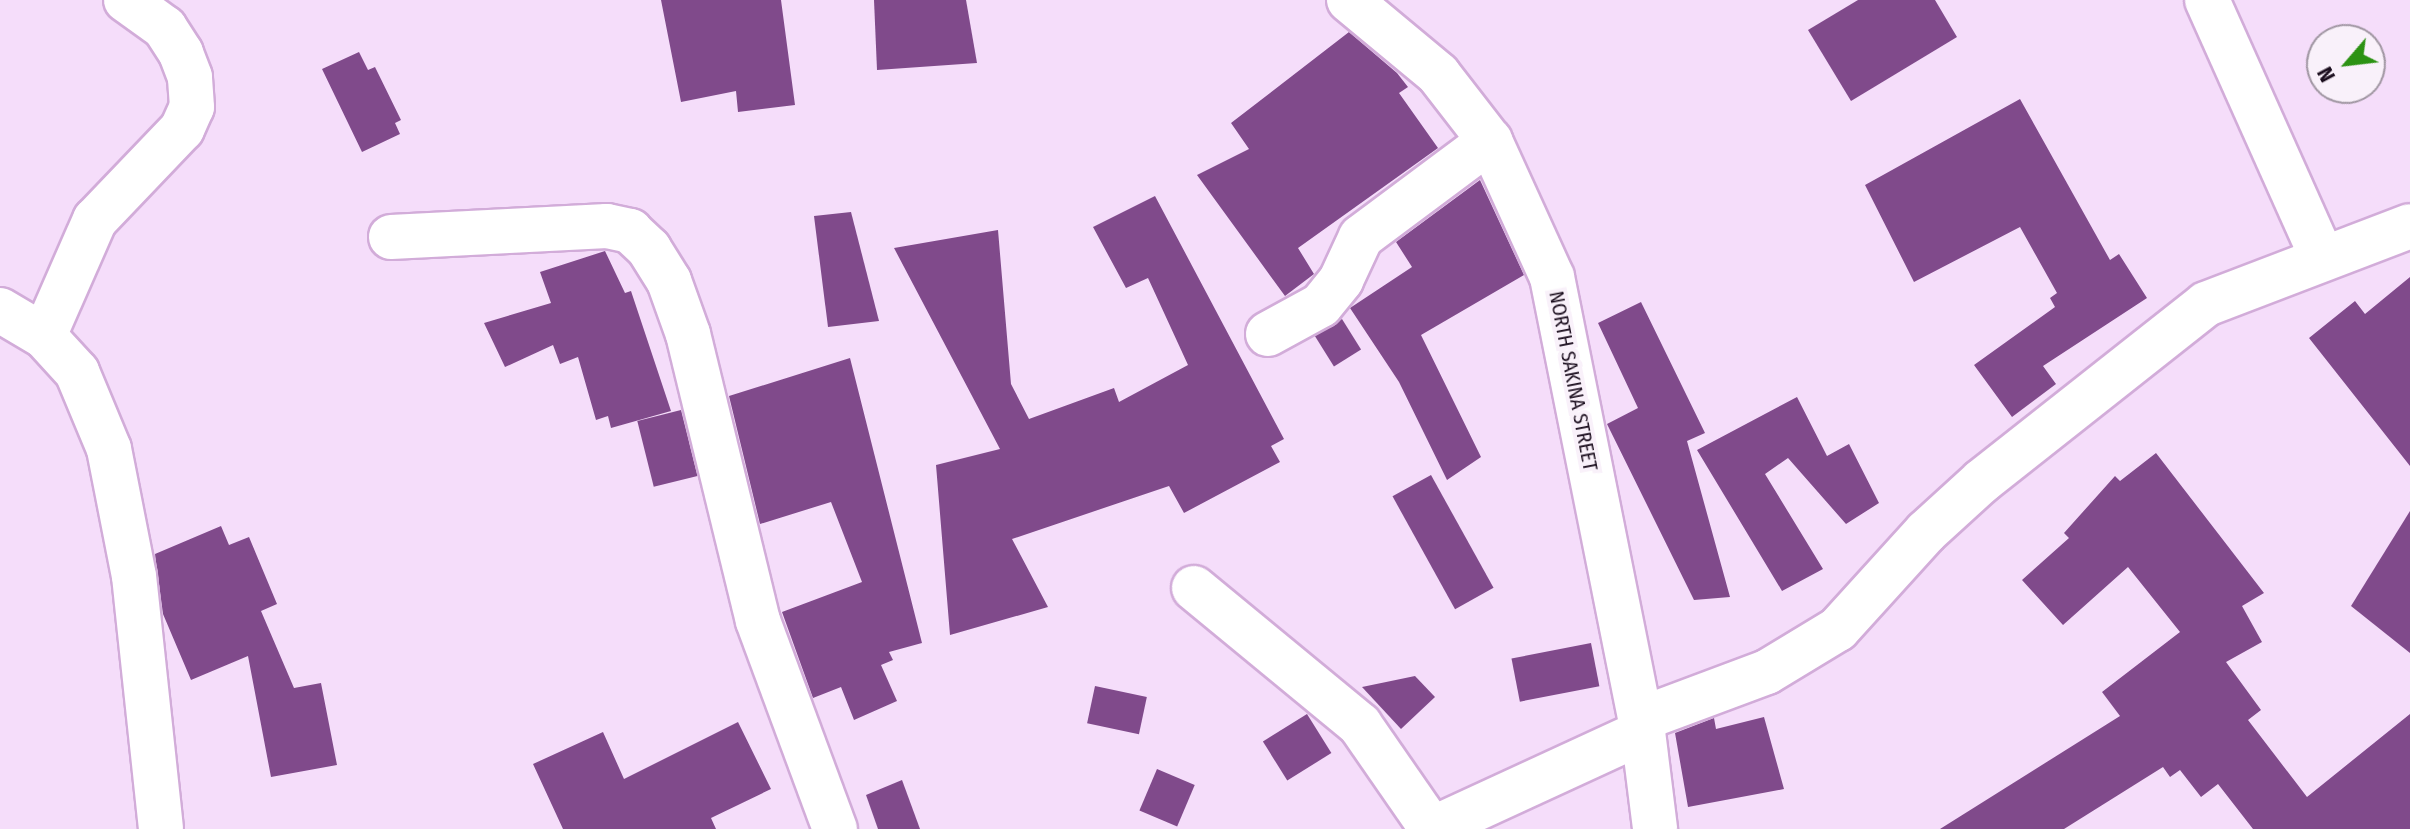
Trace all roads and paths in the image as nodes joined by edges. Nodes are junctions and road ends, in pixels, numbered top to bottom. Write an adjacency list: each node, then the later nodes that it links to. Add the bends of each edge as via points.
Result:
1 (126, 0): 10 (street, via 165,28 181,53 190,77 192,107 182,129 95,220)
2 (1349, 0): 4 (street, NORTH SAKINA STREET, via 1438,74)
3 (2207, 0): 7 (street)
4 (1490, 141): 9 (street, via 1361,237 1341,280 1321,305); 12 (street, NORTH SAKINA STREET, via 1552,277)
5 (2410, 226): 7 (street)
6 (391, 237): 14 (street, via 607,226 630,231 649,249 669,281 688,334 758,621)
7 (2322, 257): 12 (street, via 2206,304 1982,481 1926,532 1838,629 1805,653)
8 (0, 310): 10 (street)
9 (1268, 334)
10 (44, 336): 13 (street, via 77,372 109,449 134,576)
11 (1194, 588): 15 (street, via 1360,725)
12 (1642, 726): 15 (street); 16 (street, NORTH SAKINA STREET)
13 (161, 829)
14 (835, 829)
15 (1432, 829)
16 (1655, 829)

